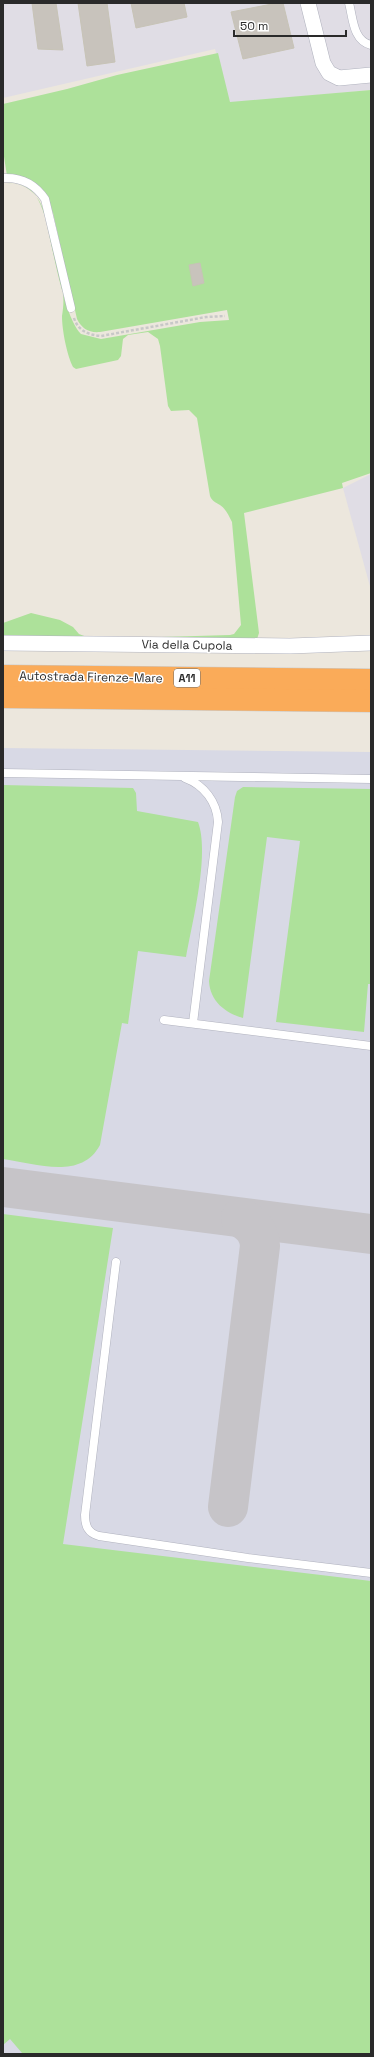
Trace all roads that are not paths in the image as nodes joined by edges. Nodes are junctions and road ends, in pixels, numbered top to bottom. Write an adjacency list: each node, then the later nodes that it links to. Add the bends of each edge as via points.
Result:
1 (308, 3): 4 (street, via 323,63 329,73 339,78)
2 (349, 3): 3 (lane, via 356,34 365,44)
3 (371, 45)
4 (371, 75)
5 (3, 178): 6 (lane, via 16,178 30,183 45,199)
6 (71, 308)
7 (371, 643): 8 (street, Via della Cupola, via 244,646)
8 (3, 644)
9 (3, 676): 10 (highway, Autostrada Firenze-Mare / A11)
10 (371, 680)
11 (3, 697): 12 (highway, Autostrada Firenze-Mare / A11)
12 (371, 701)
13 (3, 773): 14 (lane)
14 (180, 776): 15 (lane); 17 (lane, via 194,782 206,792 216,808 218,822)
15 (371, 779)
16 (164, 1020): 17 (lane)
17 (193, 1024): 18 (lane)
18 (371, 1046)
19 (116, 1262): 20 (lane, via 85,1515 85,1523 91,1534 248,1558)
20 (371, 1573)

